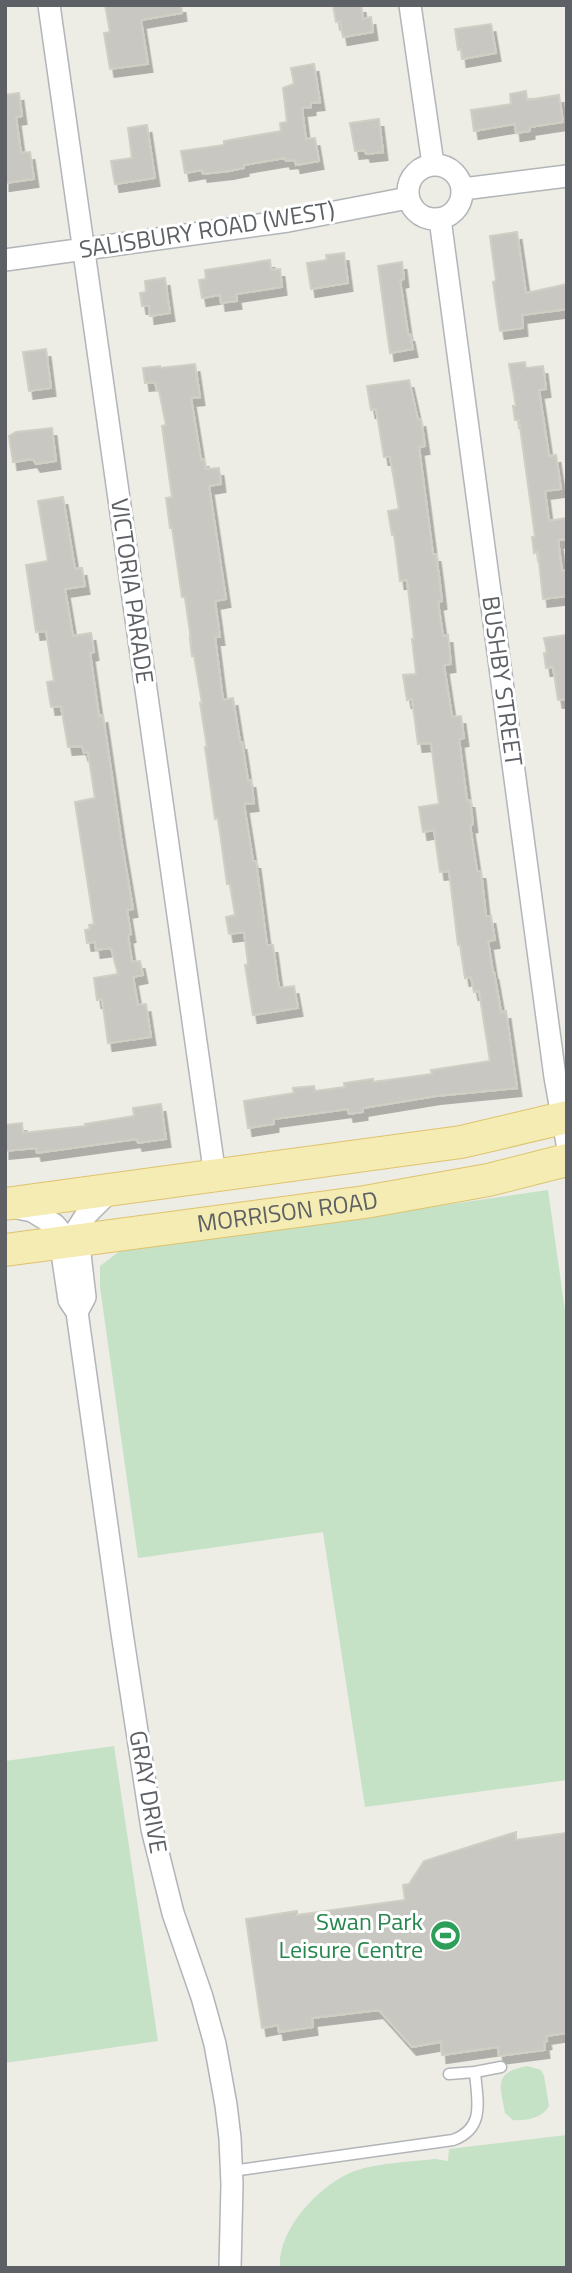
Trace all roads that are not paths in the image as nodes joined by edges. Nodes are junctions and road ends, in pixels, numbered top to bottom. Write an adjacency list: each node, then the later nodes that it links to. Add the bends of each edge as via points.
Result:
1 (49, 5): 8 (street, VICTORIA PARADE)
2 (410, 5): 3 (street)
3 (433, 164): 5 (street, via 450,168); 6 (street, via 416,172)
4 (567, 176): 5 (street)
5 (463, 189): 7 (street, via 460,205)
6 (408, 198): 7 (street, via 424,217); 8 (street, SALISBURY ROAD (WEST))
7 (440, 219): 10 (street, BUSHBY STREET)
8 (83, 249): 9 (street, SALISBURY ROAD (WEST)); 12 (street, VICTORIA PARADE)
9 (5, 260)
10 (565, 1126): 12 (main road, MORRISON ROAD)
11 (567, 1160): 15 (main road, MORRISON ROAD, via 365,1202)
12 (215, 1176): 13 (main road, MORRISON ROAD)
13 (110, 1191): 14 (main road, MORRISON ROAD); 15 (street, via 86,1214)
14 (5, 1205): 15 (street, GRAY DRIVE, via 32,1211 55,1225)
15 (70, 1242): 16 (main road, MORRISON ROAD); 20 (street, GRAY DRIVE, via 80,1254 85,1297 77,1312 152,1829 173,1913 215,2043)
16 (5, 1250)
17 (501, 2067): 18 (lane)
18 (475, 2072): 19 (lane); 20 (lane, via 477,2117 461,2137)
19 (449, 2074)
20 (232, 2171): 21 (street, GRAY DRIVE)
21 (230, 2268)

